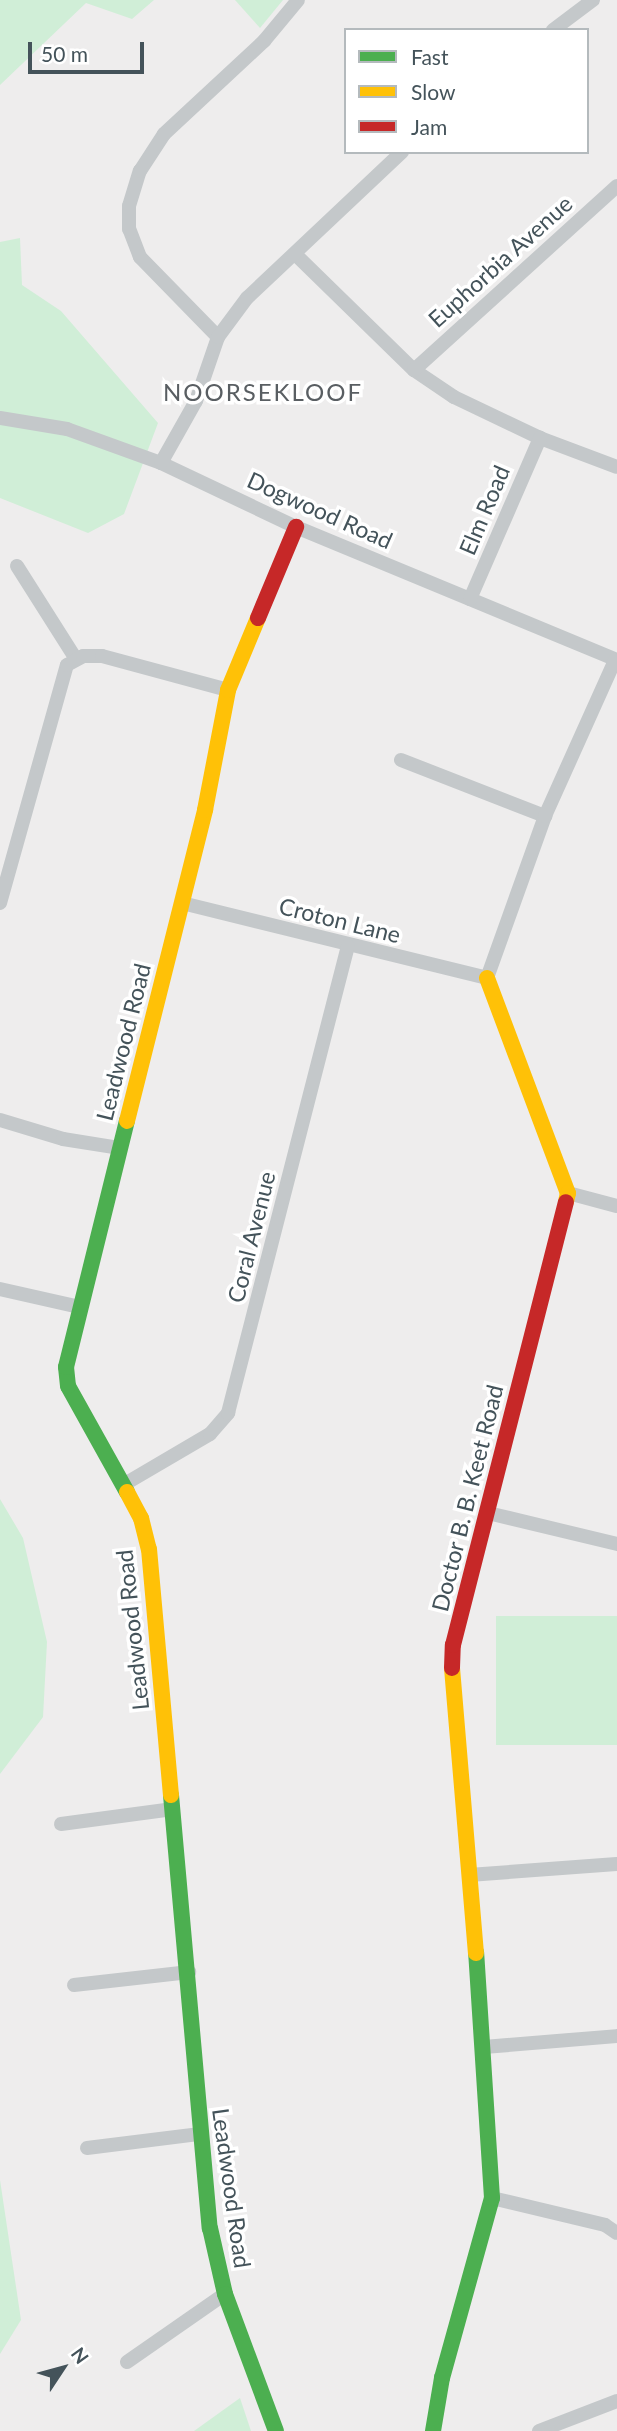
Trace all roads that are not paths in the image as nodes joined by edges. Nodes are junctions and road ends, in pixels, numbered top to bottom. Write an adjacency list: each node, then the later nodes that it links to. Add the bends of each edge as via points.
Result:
1 (298, 0): 8 (street, via 264,41 164,134 140,171 129,206 129,229 140,257)
2 (593, 0): 3 (street)
3 (575, 5): 4 (street)
4 (555, 28)
5 (400, 154): 7 (street)
6 (617, 186): 9 (street, Euphorbia Avenue)
7 (295, 254): 8 (street, via 247,298); 9 (street)
8 (218, 337): 12 (street, via 196,401)
9 (414, 370): 11 (street, via 454,397)
10 (0, 418): 12 (street, Dogwood Road, via 67,429)
11 (540, 438): 13 (street); 16 (street, Elm Road)
12 (161, 463): 14 (street, Dogwood Road)
13 (617, 467)
14 (296, 527): 16 (street, Dogwood Road); 19 (street, Leadwood Road)
15 (17, 566): 17 (street)
16 (470, 599): 18 (street, Dogwood Road)
17 (76, 659): 19 (street, via 102,656); 22 (street, via 60,675)
18 (616, 660): 21 (street)
19 (228, 690): 23 (street, Leadwood Road)
20 (401, 760): 21 (street)
21 (545, 816): 25 (street)
22 (0, 903)
23 (182, 903): 24 (street, Croton Lane); 27 (street, Leadwood Road)
24 (348, 946): 25 (street, Croton Lane); 32 (street, Coral Avenue, via 228,1413 210,1434)
25 (487, 978): 28 (street)
26 (0, 1120): 27 (street, via 64,1139)
27 (120, 1148): 31 (street, Leadwood Road)
28 (568, 1193): 29 (street); 33 (street, Doctor B. B. Keet Road)
29 (617, 1206)
30 (0, 1289): 31 (street)
31 (79, 1307): 32 (street, Leadwood Road, via 66,1367 68,1386)
32 (124, 1485): 35 (street, Leadwood Road, via 141,1518 149,1549)
33 (488, 1513): 34 (street); 38 (street, Doctor B. B. Keet Road, via 453,1645)
34 (617, 1544)
35 (173, 1809): 36 (street); 39 (street, Leadwood Road)
36 (61, 1824)
37 (617, 1864): 38 (street)
38 (469, 1875): 42 (street, Doctor B. B. Keet Road)
39 (189, 1972): 40 (street); 43 (street, Leadwood Road)
40 (74, 1985)
41 (617, 2036): 42 (street)
42 (484, 2047): 45 (street, Doctor B. B. Keet Road)
43 (200, 2134): 44 (street); 47 (street, Leadwood Road, via 210,2228)
44 (88, 2148)
45 (492, 2198): 46 (street, via 604,2225); 51 (street, Doctor B. B. Keet Road, via 442,2378)
46 (617, 2233)
47 (225, 2294): 48 (street); 50 (street, Leadwood Road)
48 (127, 2362)
49 (617, 2401): 52 (street)
50 (276, 2431)
51 (433, 2431)
52 (539, 2431)

